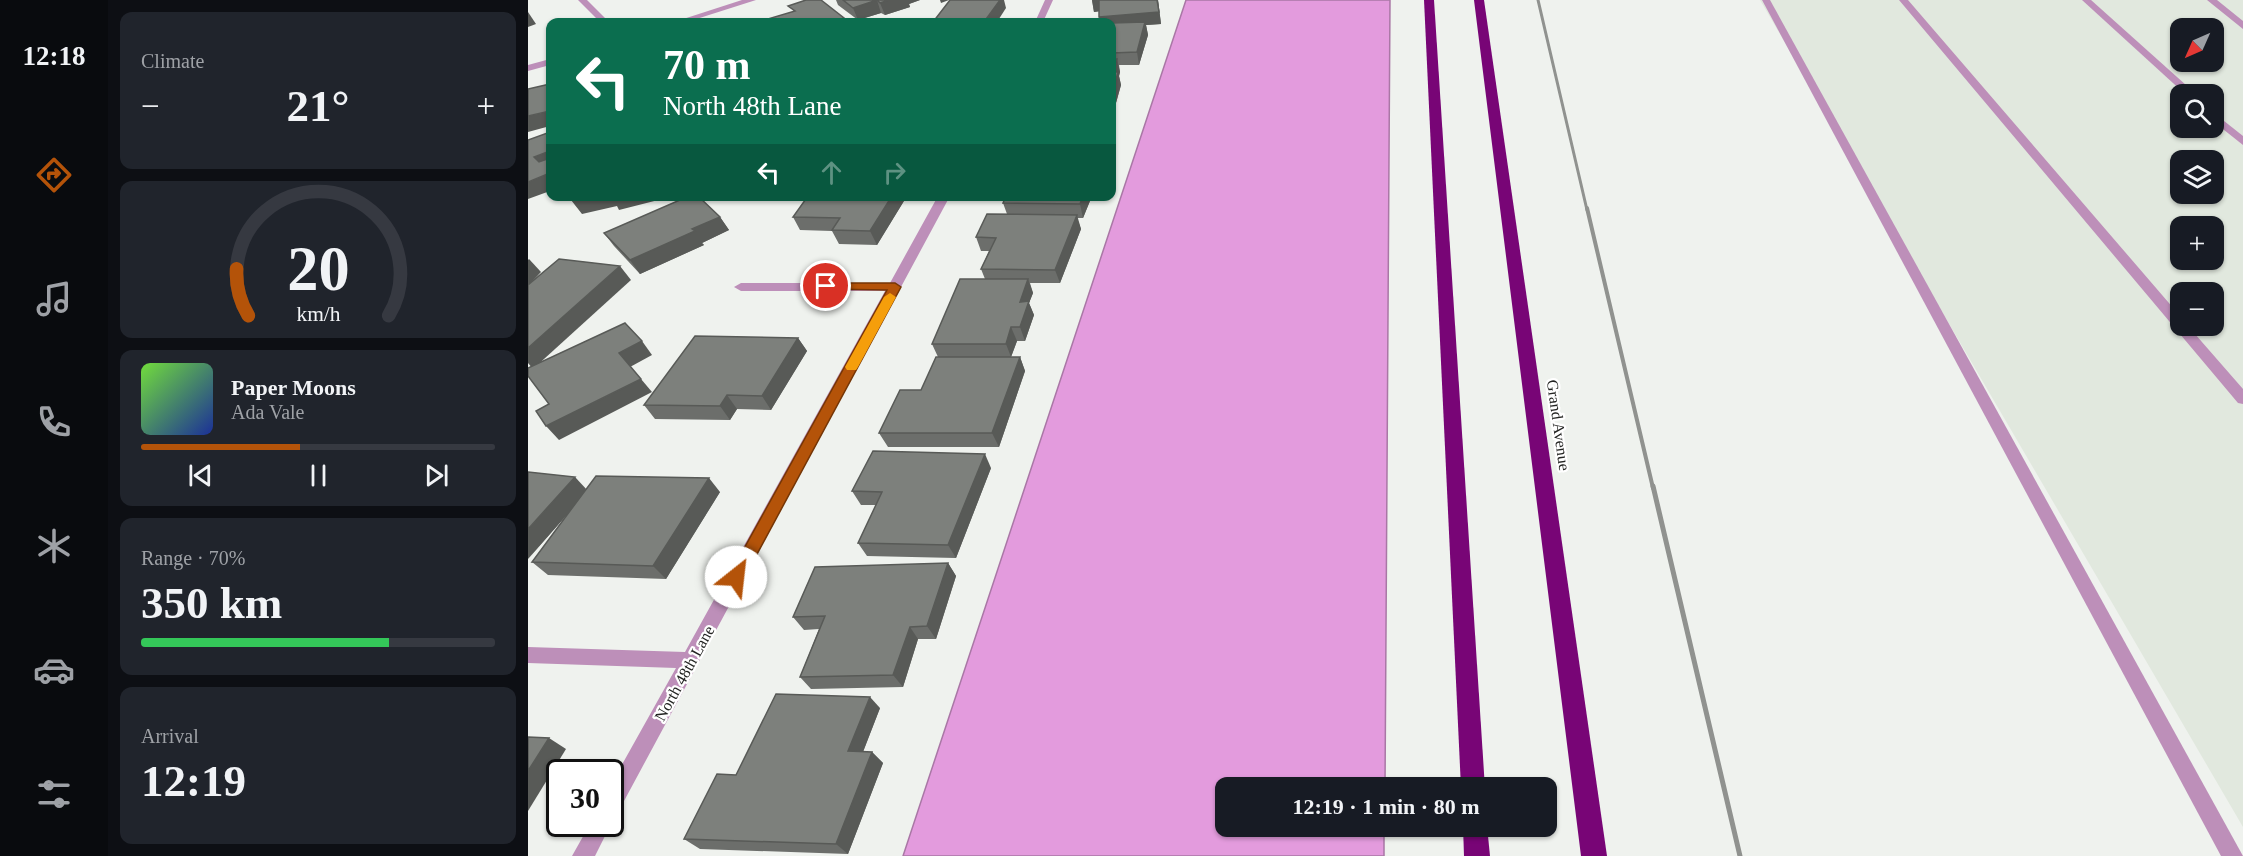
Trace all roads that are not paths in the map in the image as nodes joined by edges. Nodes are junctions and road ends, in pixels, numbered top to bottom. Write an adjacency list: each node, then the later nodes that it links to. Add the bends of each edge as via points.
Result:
1 (582, 0): 10 (street)
2 (752, 0): 11 (street)
3 (1049, 0): 12 (street)
4 (1429, 0): 25 (highway)
5 (1479, 0): 31 (highway, Grand Avenue)
6 (1766, 0): 32 (street)
7 (1903, 0): 22 (street)
8 (2086, 0): 16 (street)
9 (2211, 0): 13 (street)
10 (601, 18)
11 (692, 18)
12 (1041, 18)
13 (2243, 26)
14 (546, 63): 15 (street)
15 (528, 68)
16 (2180, 84)
17 (2224, 125): 18 (street)
18 (2243, 142)
19 (941, 201): 21 (street, North 48th Lane)
20 (741, 287): 21 (street)
21 (895, 287): 24 (street, North 48th Lane)
22 (2243, 399)
23 (528, 655): 24 (street)
24 (691, 660): 26 (street, North 48th Lane)
25 (1472, 777)
26 (624, 782)
27 (594, 837): 29 (street)
28 (1476, 837): 30 (highway)
29 (583, 856)
30 (1477, 856)
31 (1594, 856)
32 (2232, 856)

